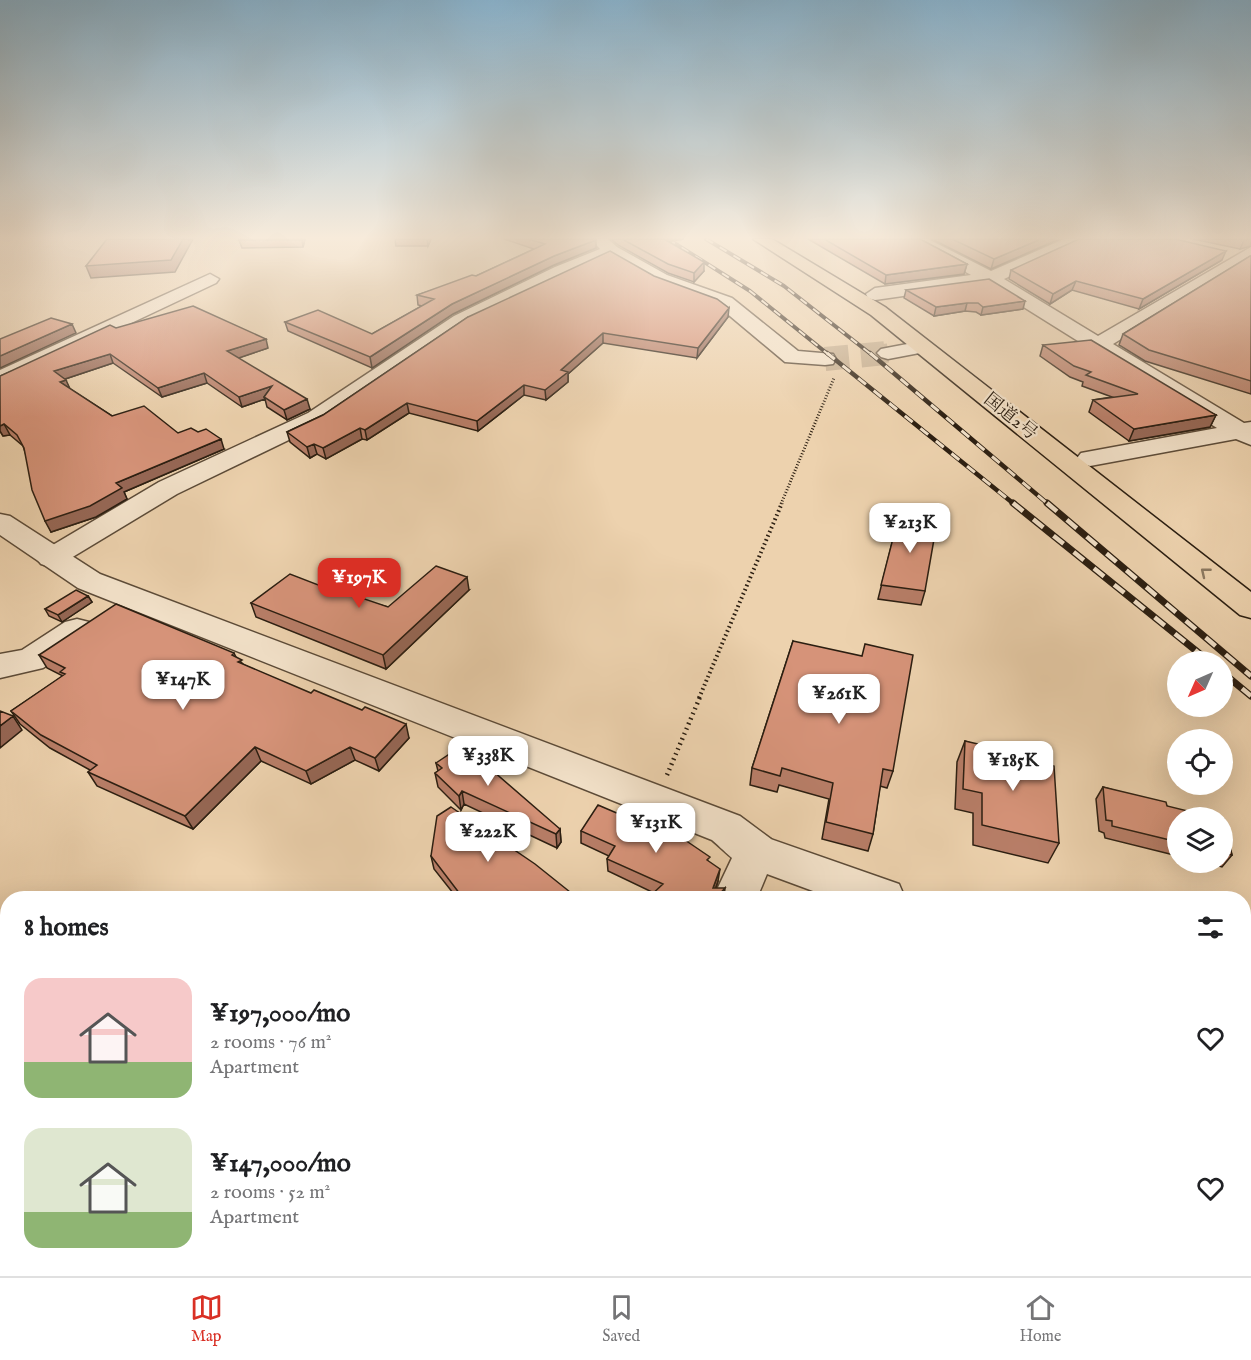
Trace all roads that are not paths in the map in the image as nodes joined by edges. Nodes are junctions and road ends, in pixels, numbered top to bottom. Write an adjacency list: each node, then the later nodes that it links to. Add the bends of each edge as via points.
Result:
1 (169, 299): 12 (street)
2 (505, 299): 16 (street, via 461,320 316,418 168,488)
3 (715, 299): 11 (street, via 725,302 793,357)
4 (858, 299): 9 (highway, 国道2号)
5 (881, 299): 14 (highway, 国道2号)
6 (1024, 299): 8 (street)
7 (1176, 299): 8 (street)
8 (1099, 344): 13 (street)
9 (923, 347): 10 (street); 19 (highway, 国道2号, one-way to 9)
10 (888, 353)
11 (825, 359)
12 (0, 378)
13 (1248, 433): 14 (street)
14 (1090, 458): 17 (highway, 国道2号)
15 (0, 522): 16 (street)
16 (51, 558): 18 (street)
17 (1251, 581)
18 (128, 596): 20 (street, via 31,660); 21 (street, via 726,828)
19 (1251, 608)
20 (0, 666)
21 (756, 852): 22 (street); 23 (street)
22 (738, 891)
23 (864, 891)

